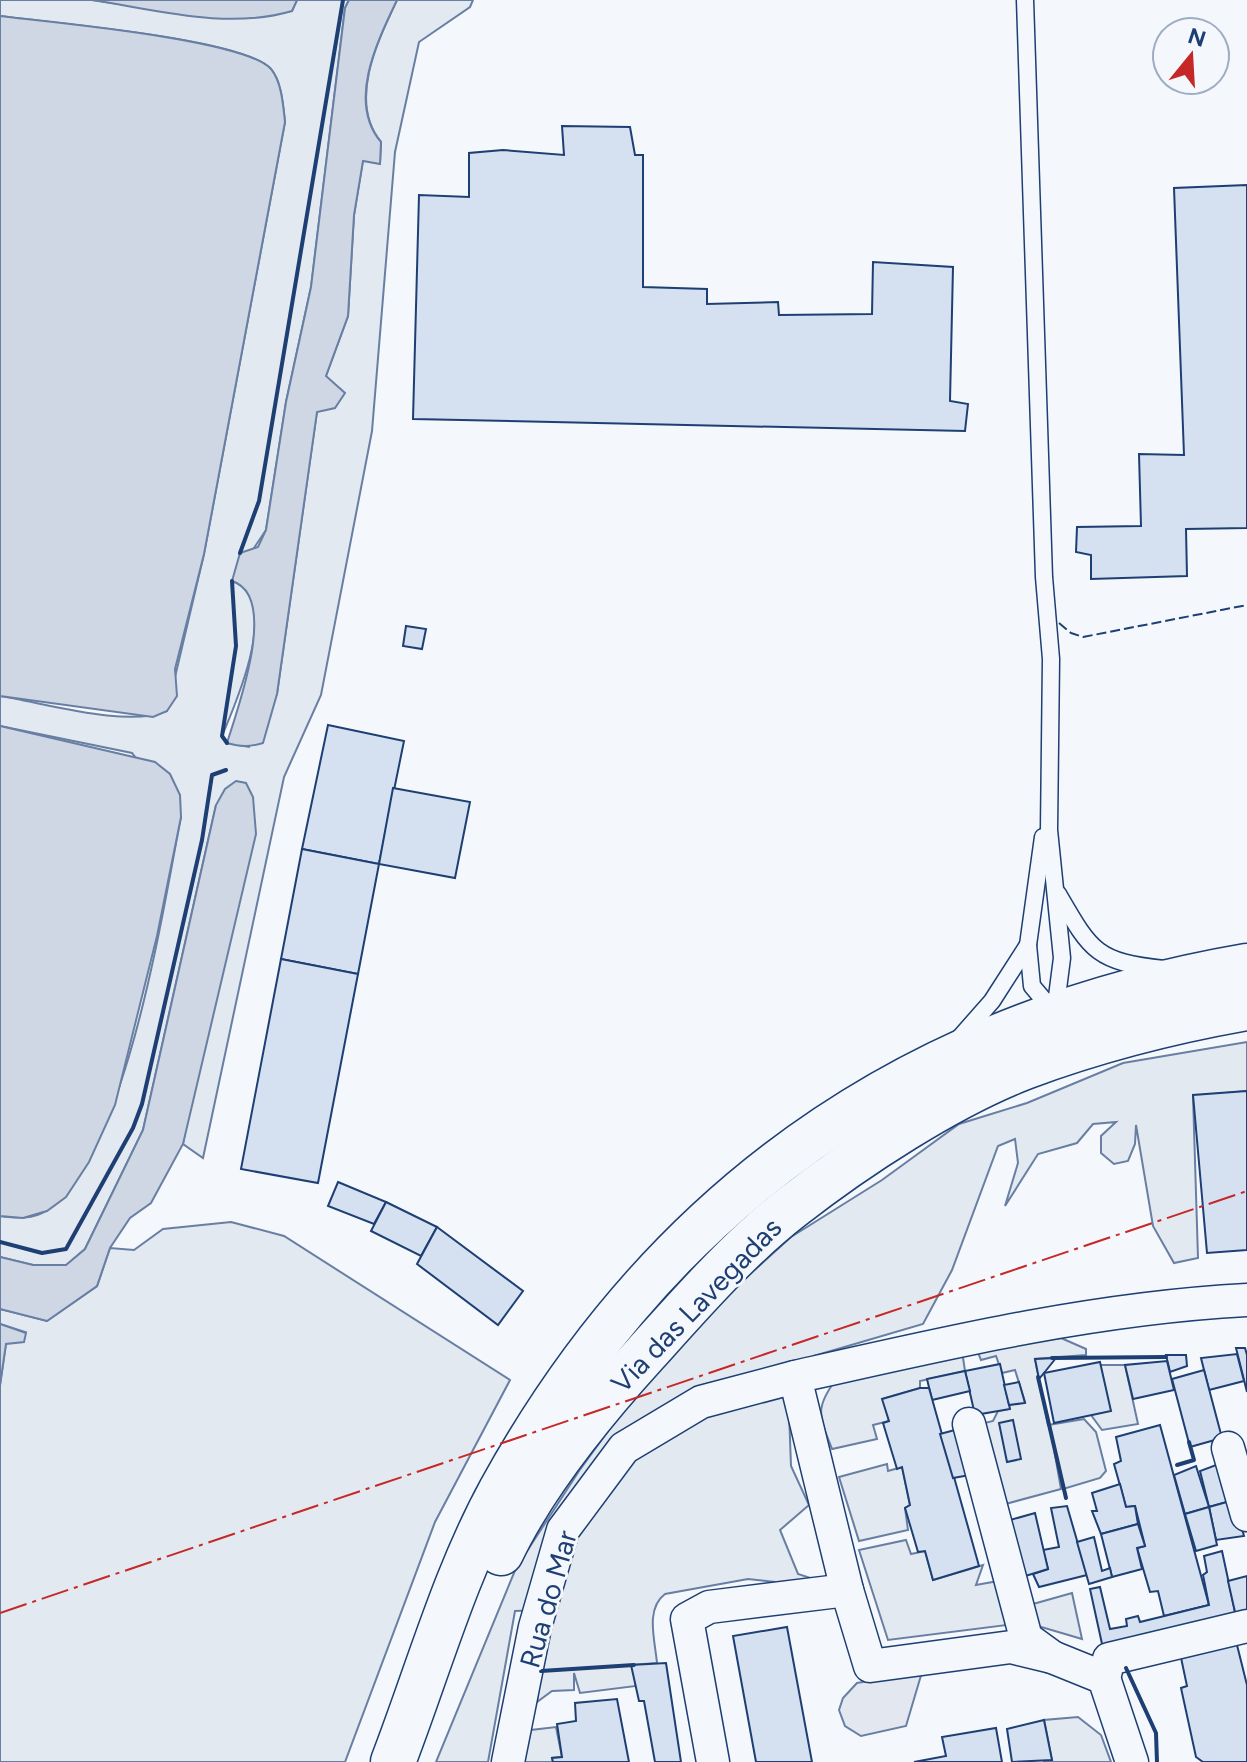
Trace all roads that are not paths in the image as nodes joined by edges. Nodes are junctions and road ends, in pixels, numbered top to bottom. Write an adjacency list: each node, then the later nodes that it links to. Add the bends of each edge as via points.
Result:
1 (1025, 0): 2 (lane, via 1051,659)
2 (1049, 795): 3 (lane); 4 (lane)
3 (1055, 889): 5 (lane, via 1083,937 1101,956 1118,963); 7 (lane, via 1062,958)
4 (1028, 945): 7 (lane, via 1032,986); 8 (lane, via 992,1001)
5 (1235, 975): 7 (main road, Via das Lavegadas, via 1116,992)
6 (1247, 1008): 13 (main road, Via das Lavegadas, via 1024,1067 932,1113 792,1207 742,1252 611,1392)
7 (1055, 1014): 8 (main road, Via das Lavegadas); 13 (main road, via 1042,1039 870,1129 717,1245 623,1346 590,1394)
8 (935, 1063): 19 (main road, Via das Lavegadas, via 779,1159 682,1242 613,1323 552,1406 501,1492 450,1601)
9 (1247, 1300): 10 (street, Rua do Mar, via 1158,1305 960,1339)
10 (795, 1377): 15 (street); 21 (street, Rua do Mar, via 701,1402 624,1448 606,1471 563,1530 535,1627)
11 (969, 1424): 17 (street, via 1026,1638)
12 (1228, 1448): 14 (street)
13 (565, 1455): 20 (main road, Via das Lavegadas, via 509,1535 465,1629)
14 (1247, 1515)
15 (847, 1590): 17 (street, via 870,1666 1011,1647); 22 (street, via 709,1607 687,1619)
16 (1247, 1626): 18 (street, via 1109,1659)
17 (1052, 1657): 18 (street)
18 (1104, 1678): 23 (street)
19 (393, 1762)
20 (415, 1762)
21 (508, 1762)
22 (713, 1762)
23 (1132, 1762)

